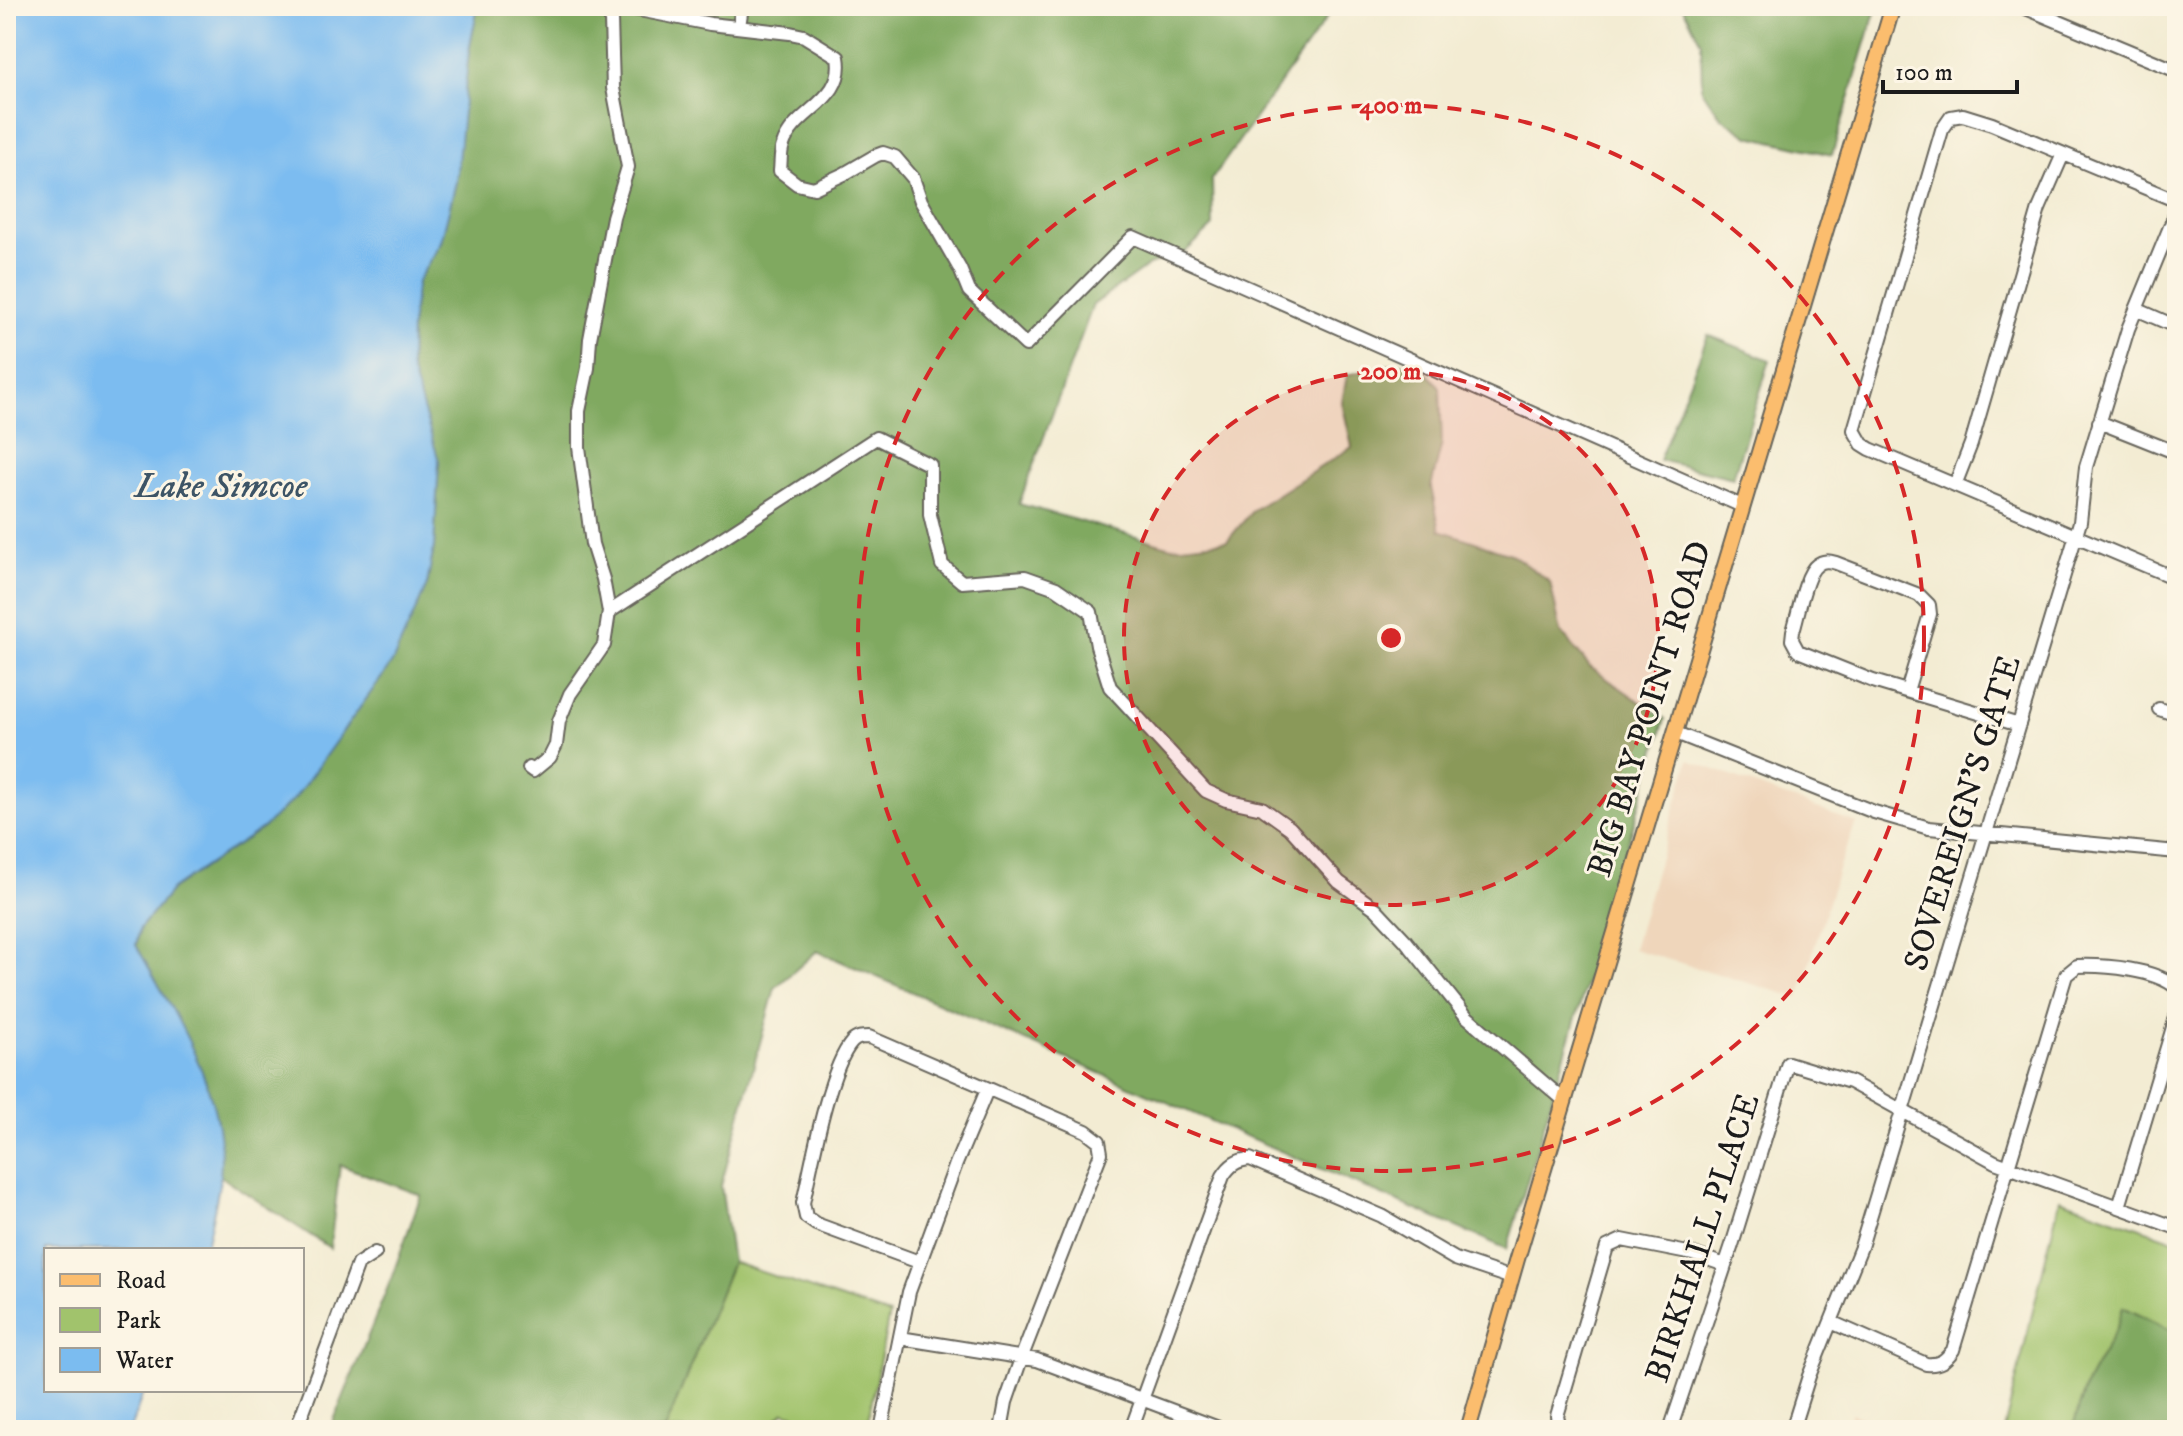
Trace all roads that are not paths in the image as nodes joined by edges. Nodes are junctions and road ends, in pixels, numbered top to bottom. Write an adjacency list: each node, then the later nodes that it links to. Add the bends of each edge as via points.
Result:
1 (616, 6): 5 (street); 18 (street, via 611,20 613,88 628,167 613,217 579,411 592,544)
2 (742, 6): 5 (street)
3 (1893, 6): 15 (main road, BIG BAY POINT ROAD)
4 (2021, 6): 6 (street)
5 (739, 27): 15 (street, via 804,36 838,57 841,70 835,85 783,143 780,171 797,184 814,188 875,156 895,157 913,178 969,291 1026,345 1133,237)
6 (2177, 71)
7 (2063, 154): 8 (street); 14 (street, via 2039,209); 14 (street, via 1963,115 1951,117 1942,130 1854,430 1862,444)
8 (2177, 201)
9 (2177, 210): 10 (street, SOVEREIGN'S GATE)
10 (2136, 309): 11 (street); 12 (street, SOVEREIGN'S GATE)
11 (2177, 327)
12 (2099, 422): 13 (street); 16 (street, SOVEREIGN'S GATE)
13 (2177, 453)
14 (1955, 485): 16 (street)
15 (1742, 506): 23 (main road, BIG BAY POINT ROAD)
16 (2075, 536): 17 (street); 22 (street, SOVEREIGN'S GATE)
17 (2177, 579)
18 (609, 612): 24 (street, via 604,645 570,694 550,757 533,771); 30 (street, via 876,438 930,465 930,515 942,565 962,582 1025,577 1056,588 1091,612 1110,687 1206,791 1262,808 1290,828 1339,882 1376,909 1466,1016)
19 (1907, 691): 19 (street, via 1930,614 1927,602 1836,563 1817,565 1793,631 1796,648 1808,657); 22 (street)
20 (2159, 709): 21 (street)
21 (2177, 715)
22 (2019, 725): 25 (street, SOVEREIGN'S GATE)
23 (1676, 733): 25 (street, via 1893,818); 30 (main road, BIG BAY POINT ROAD)
24 (529, 768)
25 (1985, 835): 26 (street); 31 (street, SOVEREIGN'S GATE)
26 (2177, 852)
27 (2177, 988): 32 (street, via 2130,970 2070,969)
28 (2177, 1014): 33 (street)
29 (987, 1090): 36 (street); 36 (street, via 869,1037 850,1043 836,1076 803,1203 806,1217); 41 (street, via 1086,1131 1101,1146)
30 (1565, 1101): 38 (main road, BIG BAY POINT ROAD)
31 (1902, 1111): 32 (street); 37 (street, BIRKHALL PLACE, via 1850,1082 1788,1063); 39 (street, SOVEREIGN'S GATE, via 1861,1247)
32 (2008, 1167): 33 (street); 39 (street, via 1946,1360 1926,1364)
33 (2119, 1207): 34 (street)
34 (2177, 1228)
35 (375, 1253): 43 (street, via 358,1264)
36 (919, 1262): 40 (street)
37 (1725, 1265): 49 (street, via 1622,1240 1607,1247 1557,1416); 50 (street, BIRKHALL PLACE)
38 (1512, 1278): 42 (street, via 1455,1259 1382,1216 1250,1159 1235,1163 1223,1176); 48 (main road, BIG BAY POINT ROAD)
39 (1831, 1322): 51 (street, SOVEREIGN'S GATE)
40 (900, 1338): 41 (street); 44 (street)
41 (1022, 1356): 42 (street); 45 (street)
42 (1142, 1400): 46 (street); 47 (street)
43 (296, 1430)
44 (881, 1430)
45 (1001, 1430)
46 (1131, 1430)
47 (1224, 1430)
48 (1468, 1430)
49 (1567, 1430)
50 (1670, 1430)
51 (1792, 1430)

